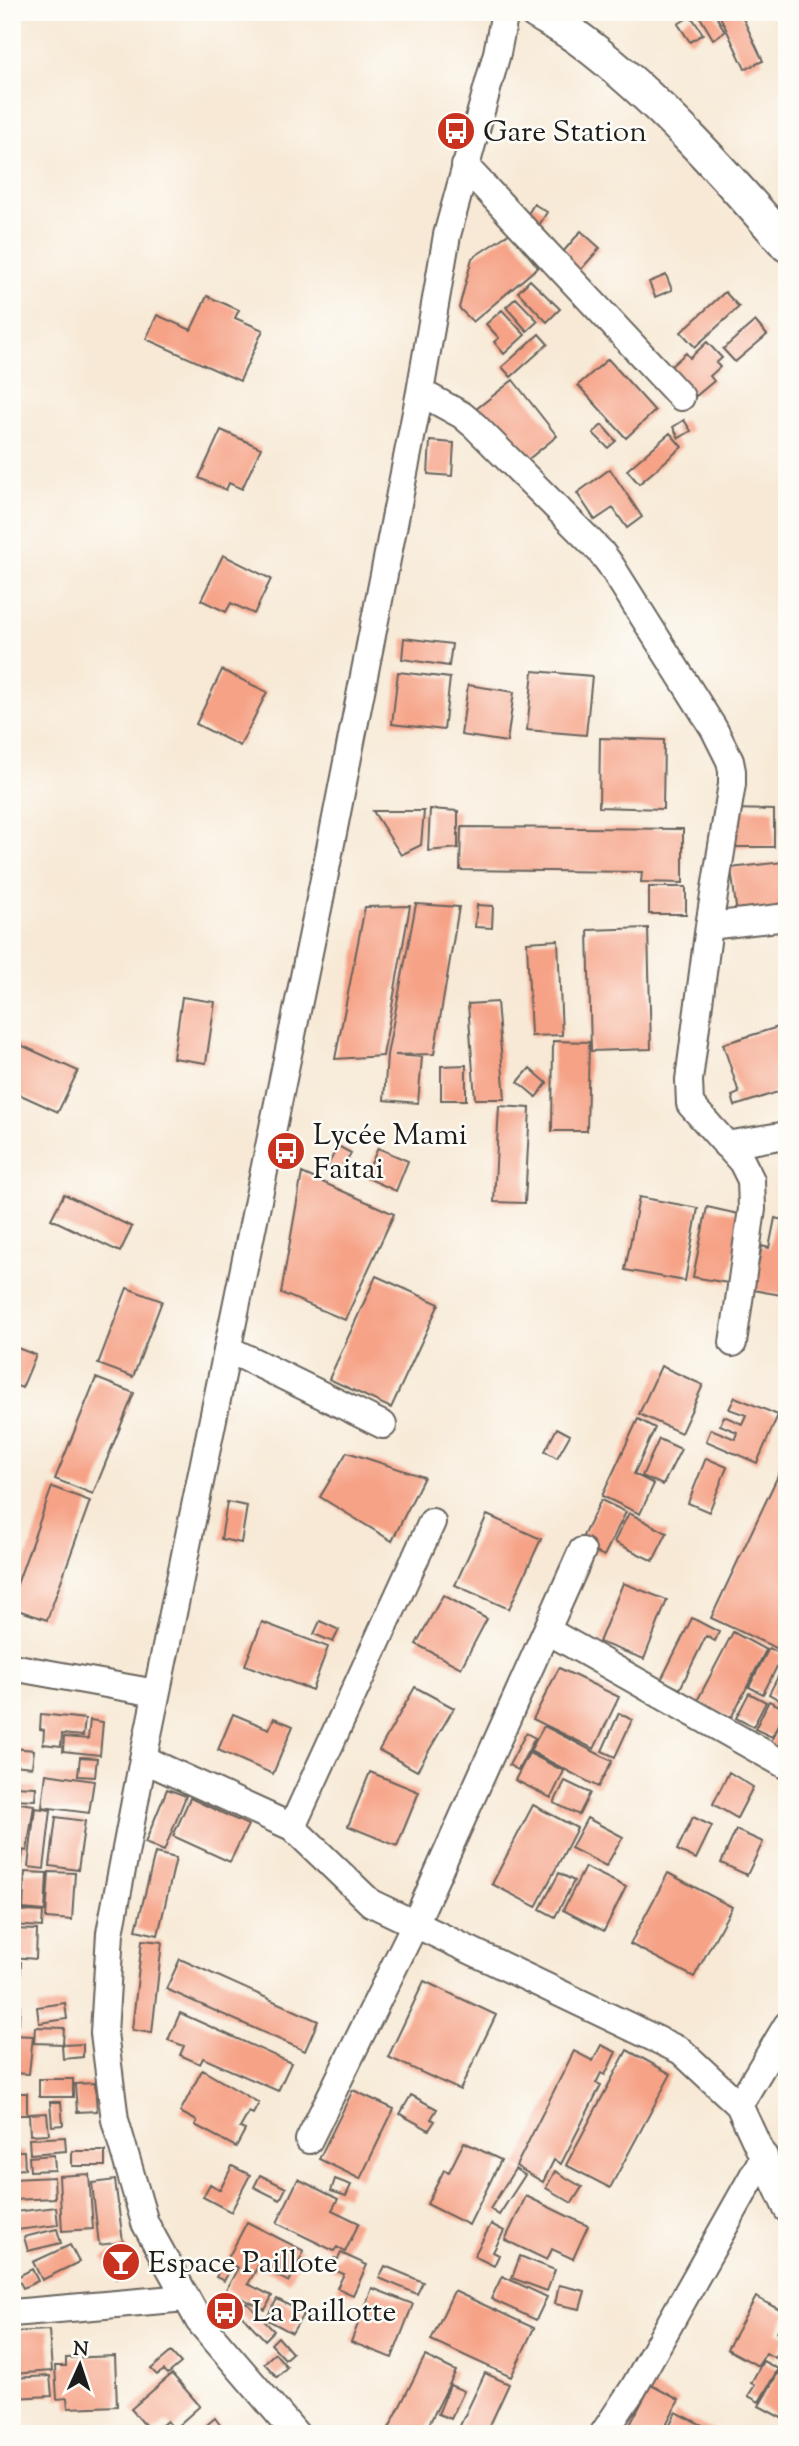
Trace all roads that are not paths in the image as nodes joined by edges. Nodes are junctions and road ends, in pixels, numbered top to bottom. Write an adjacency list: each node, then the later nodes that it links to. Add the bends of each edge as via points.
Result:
1 (505, 12): 3 (street)
2 (536, 12): 4 (main road, via 580,39 657,105)
3 (465, 166): 5 (street, via 447,235); 6 (street)
4 (787, 245)
5 (420, 392): 8 (street, via 475,426 605,558 726,751 732,784); 12 (street)
6 (681, 397)
7 (787, 917): 8 (street)
8 (709, 926): 10 (street, via 689,1080 690,1104)
9 (787, 1135): 10 (street)
10 (726, 1145): 11 (street, via 751,1180 752,1209)
11 (733, 1343)
12 (228, 1349): 13 (street); 18 (street)
13 (383, 1425)
14 (432, 1522): 21 (street)
15 (583, 1551): 16 (street)
16 (548, 1631): 20 (street); 22 (street)
17 (17, 1671): 18 (street)
18 (156, 1693): 19 (street)
19 (142, 1759): 21 (street); 28 (street, via 110,1933 104,2032 115,2120 145,2223)
20 (787, 1766)
21 (292, 1827): 22 (street, via 371,1903)
22 (415, 1924): 24 (street, via 681,2052); 25 (street)
23 (787, 2025): 24 (street)
24 (739, 2105): 26 (street)
25 (309, 2140)
26 (764, 2157): 27 (street); 31 (street)
27 (787, 2209)
28 (186, 2298): 29 (street); 30 (street, via 199,2321)
29 (12, 2313)
30 (296, 2434)
31 (603, 2434)

